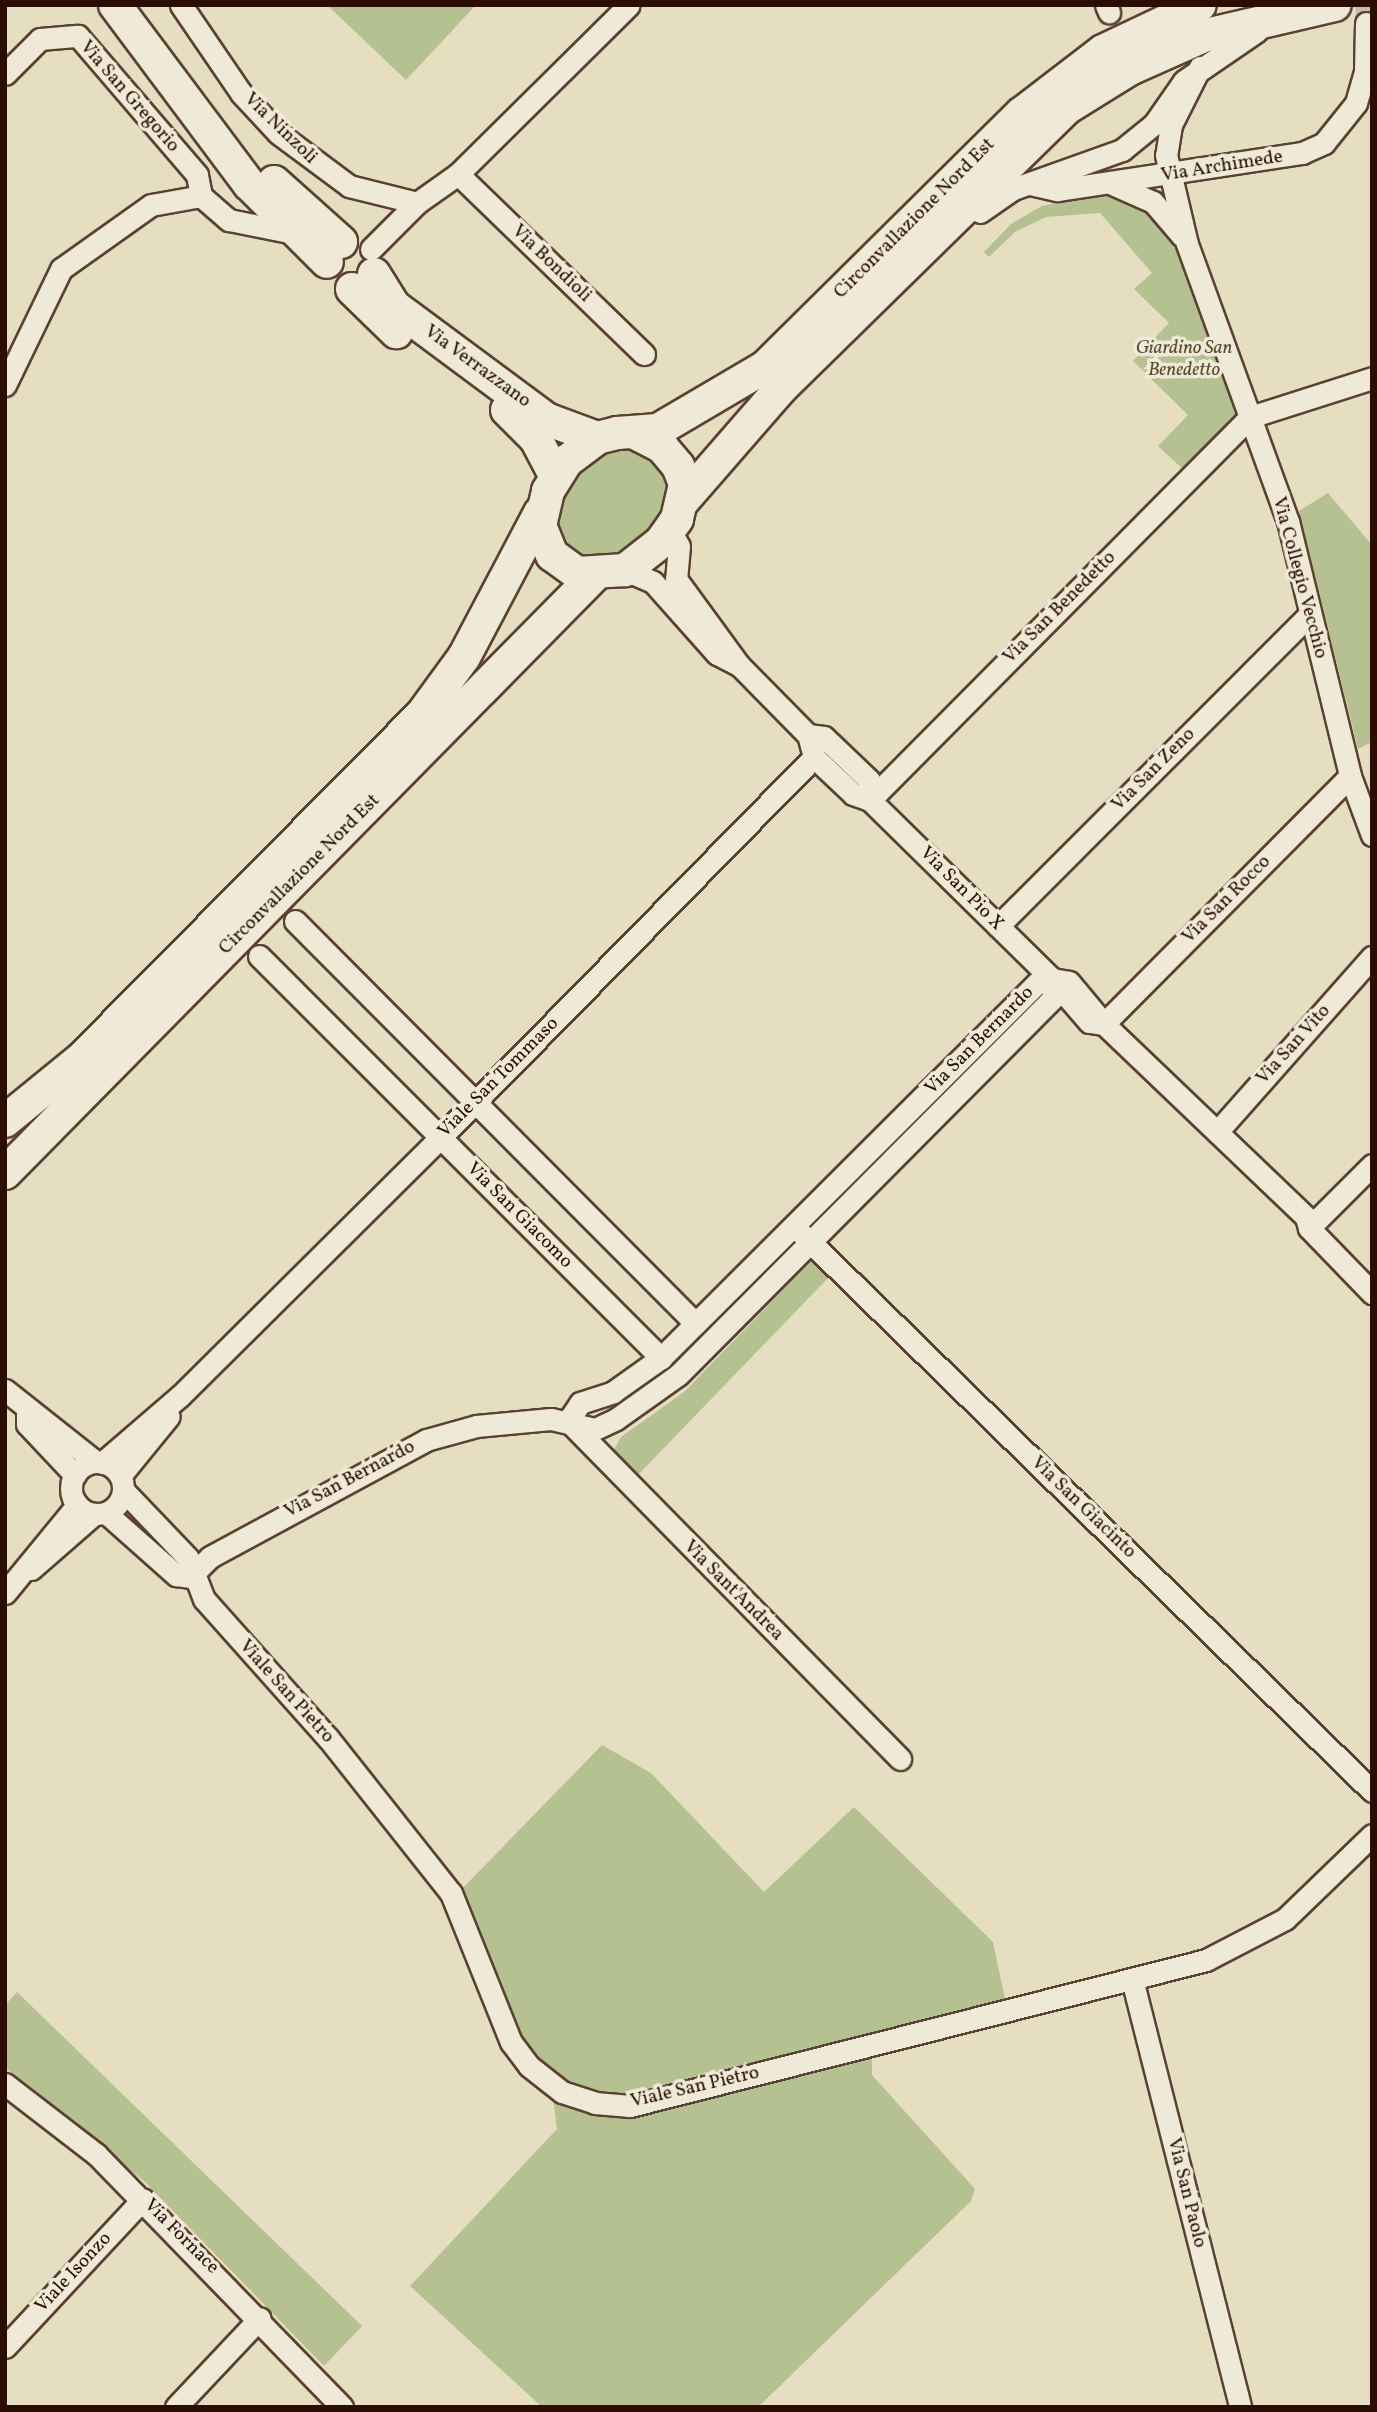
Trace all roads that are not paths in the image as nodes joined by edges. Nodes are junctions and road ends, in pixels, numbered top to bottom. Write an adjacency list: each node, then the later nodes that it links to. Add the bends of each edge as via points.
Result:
1 (115, 5): 11 (main road, Via Verrazzano)
2 (181, 5): 18 (street, Via Ninzoli, via 241,93 278,133 349,186)
3 (629, 5): 12 (street)
4 (1200, 5): 7 (main road, Circonvallazione Nord Est)
5 (1335, 5): 6 (main road, Circonvallazione Nord Est)
6 (1292, 11): 9 (street); 21 (main road, Circonvallazione Nord Est, via 1206,35 1130,69 1067,108)
7 (1167, 14): 27 (main road, Circonvallazione Nord Est, via 1083,64 1021,114 765,367 687,417 658,430)
8 (1366, 23): 13 (street, Via Archimede, via 1356,103 1324,142 1270,161)
9 (1200, 67): 13 (street, Via Collegio Vecchio, via 1171,125 1166,155); 16 (street, Circonvallazione Nord Est, via 1154,124 1122,150)
10 (5, 74): 17 (street, Via San Gregorio, via 40,39 78,36 197,175)
11 (173, 79): 15 (main road, Via Verrazzano, via 179,97); 22 (main road, Via Verrazzano)
12 (458, 174): 18 (street); 23 (street, Via Bondioli)
13 (1171, 176): 14 (street, Via Archimede); 20 (street, Via Collegio Vecchio)
14 (1098, 181): 16 (street, Via Archimede, via 1057,190); 20 (street, Via Collegio Vecchio, via 1153,202)
15 (248, 184): 17 (street, via 241,208); 19 (main road, Via Verrazzano)
16 (1030, 184): 21 (street, Circonvallazione Nord Est, via 998,195 947,245)
17 (209, 202): 19 (street, via 257,230); 25 (street, via 151,205 61,269)
18 (417, 203): 22 (street)
19 (294, 233): 22 (main road, Via Verrazzano)
20 (1187, 244): 26 (street, Via Collegio Vecchio)
21 (926, 245): 31 (main road, Circonvallazione Nord Est, via 772,398)
22 (353, 263): 28 (main road, Via Verrazzano, via 394,306 546,419); 29 (main road, Via Verrazzano, via 392,329 518,419)
23 (644, 354)
24 (1372, 378): 26 (street)
25 (5, 385)
26 (1250, 417): 34 (street, Via Collegio Vecchio, via 1288,521); 39 (street, Via San Benedetto)
27 (633, 432): 28 (main road, Circonvallazione Nord Est); 31 (main road, via 662,447 678,466 685,484)
28 (597, 438): 29 (main road, Circonvallazione Nord Est)
29 (556, 477): 30 (main road, Circonvallazione Nord Est)
30 (540, 513): 33 (main road, via 552,555); 48 (main road, Circonvallazione Nord Est, via 464,657 423,713 81,1059)
31 (676, 516): 32 (main road, Circonvallazione Nord Est); 35 (street, Via San Pio X, via 676,579)
32 (625, 570): 33 (main road, Circonvallazione Nord Est); 35 (street, Via San Pio X, via 653,582 717,654)
33 (593, 577): 52 (main road, Circonvallazione Nord Est)
34 (1310, 614): 38 (street, Via Collegio Vecchio); 42 (street, Via San Zeno)
35 (739, 665): 36 (street, Via San Pio X)
36 (808, 734): 37 (street); 39 (street, Via San Pio X, via 824,737 869,780)
37 (814, 757): 39 (street, Via San Pio X, via 853,794); 47 (street, Viale San Tommaso)
38 (1350, 776): 40 (street, Via Collegio Vecchio); 46 (street, Via San Rocco)
39 (870, 800): 42 (street, Via San Pio X)
40 (1372, 835)
41 (295, 921): 47 (street)
42 (998, 926): 45 (street, Via San Pio X)
43 (259, 956): 50 (street, Via San Giacomo)
44 (1372, 957): 49 (street, Via San Vito)
45 (1052, 979): 46 (street, Via San Pio X, via 1089,1022); 53 (street, Via San Bernardo, via 1037,984); 55 (street, Via San Bernardo, via 1053,998)
46 (1104, 1024): 49 (street, Via San Pio X)
47 (473, 1105): 50 (street, Viale San Tommaso); 57 (street)
48 (5, 1121)
49 (1217, 1132): 54 (street, Via San Pio X, via 1260,1177 1261,1193 1298,1229)
50 (440, 1138): 58 (street, Via San Giacomo); 60 (street, Viale San Tommaso)
51 (1372, 1165): 54 (street)
52 (5, 1173)
53 (793, 1225): 55 (street, Via San Giacinto); 57 (street, Via San Bernardo)
54 (1309, 1228): 56 (street, Via San Pio X)
55 (809, 1240): 62 (street, Via San Bernardo, via 678,1375 595,1429); 70 (street, Via San Giacinto)
56 (1372, 1293)
57 (695, 1322): 58 (street, Via San Bernardo)
58 (661, 1358): 62 (street, Via San Bernardo, via 613,1392 580,1403)
59 (5, 1390): 61 (street)
60 (180, 1396): 63 (street, Viale San Tommaso); 65 (street, Viale San Tommaso, via 179,1405)
61 (27, 1412): 63 (street); 64 (street, via 27,1424)
62 (568, 1422): 67 (street, Via San Bernardo, via 476,1426 401,1450 210,1557); 69 (street, Via Sant'Andrea)
63 (99, 1463): 64 (street, Viale San Tommaso); 65 (street, Viale San Pietro)
64 (75, 1475): 66 (street)
65 (121, 1483): 66 (street, Viale San Tommaso); 67 (street, Viale San Pietro, via 188,1558)
66 (92, 1511): 67 (street, Viale San Pietro, via 176,1575); 68 (street, Viale San Tommaso, via 28,1560 29,1569)
67 (190, 1577): 72 (street, Viale San Pietro, via 451,1893 511,2042 562,2092 630,2106)
68 (5, 1593)
69 (900, 1759)
70 (1372, 1791)
71 (1372, 1835): 72 (street, Viale San Pietro, via 1285,1919 1206,1959)
72 (1132, 1979): 79 (street, Via San Paolo)
73 (9, 2094): 74 (street, Via Fornace)
74 (143, 2199): 75 (street, Via Fornace); 76 (street, Viale Isonzo)
75 (260, 2318): 77 (street); 78 (street, Via Fornace)
76 (5, 2347)
77 (176, 2407)
78 (342, 2407)
79 (1240, 2407)

